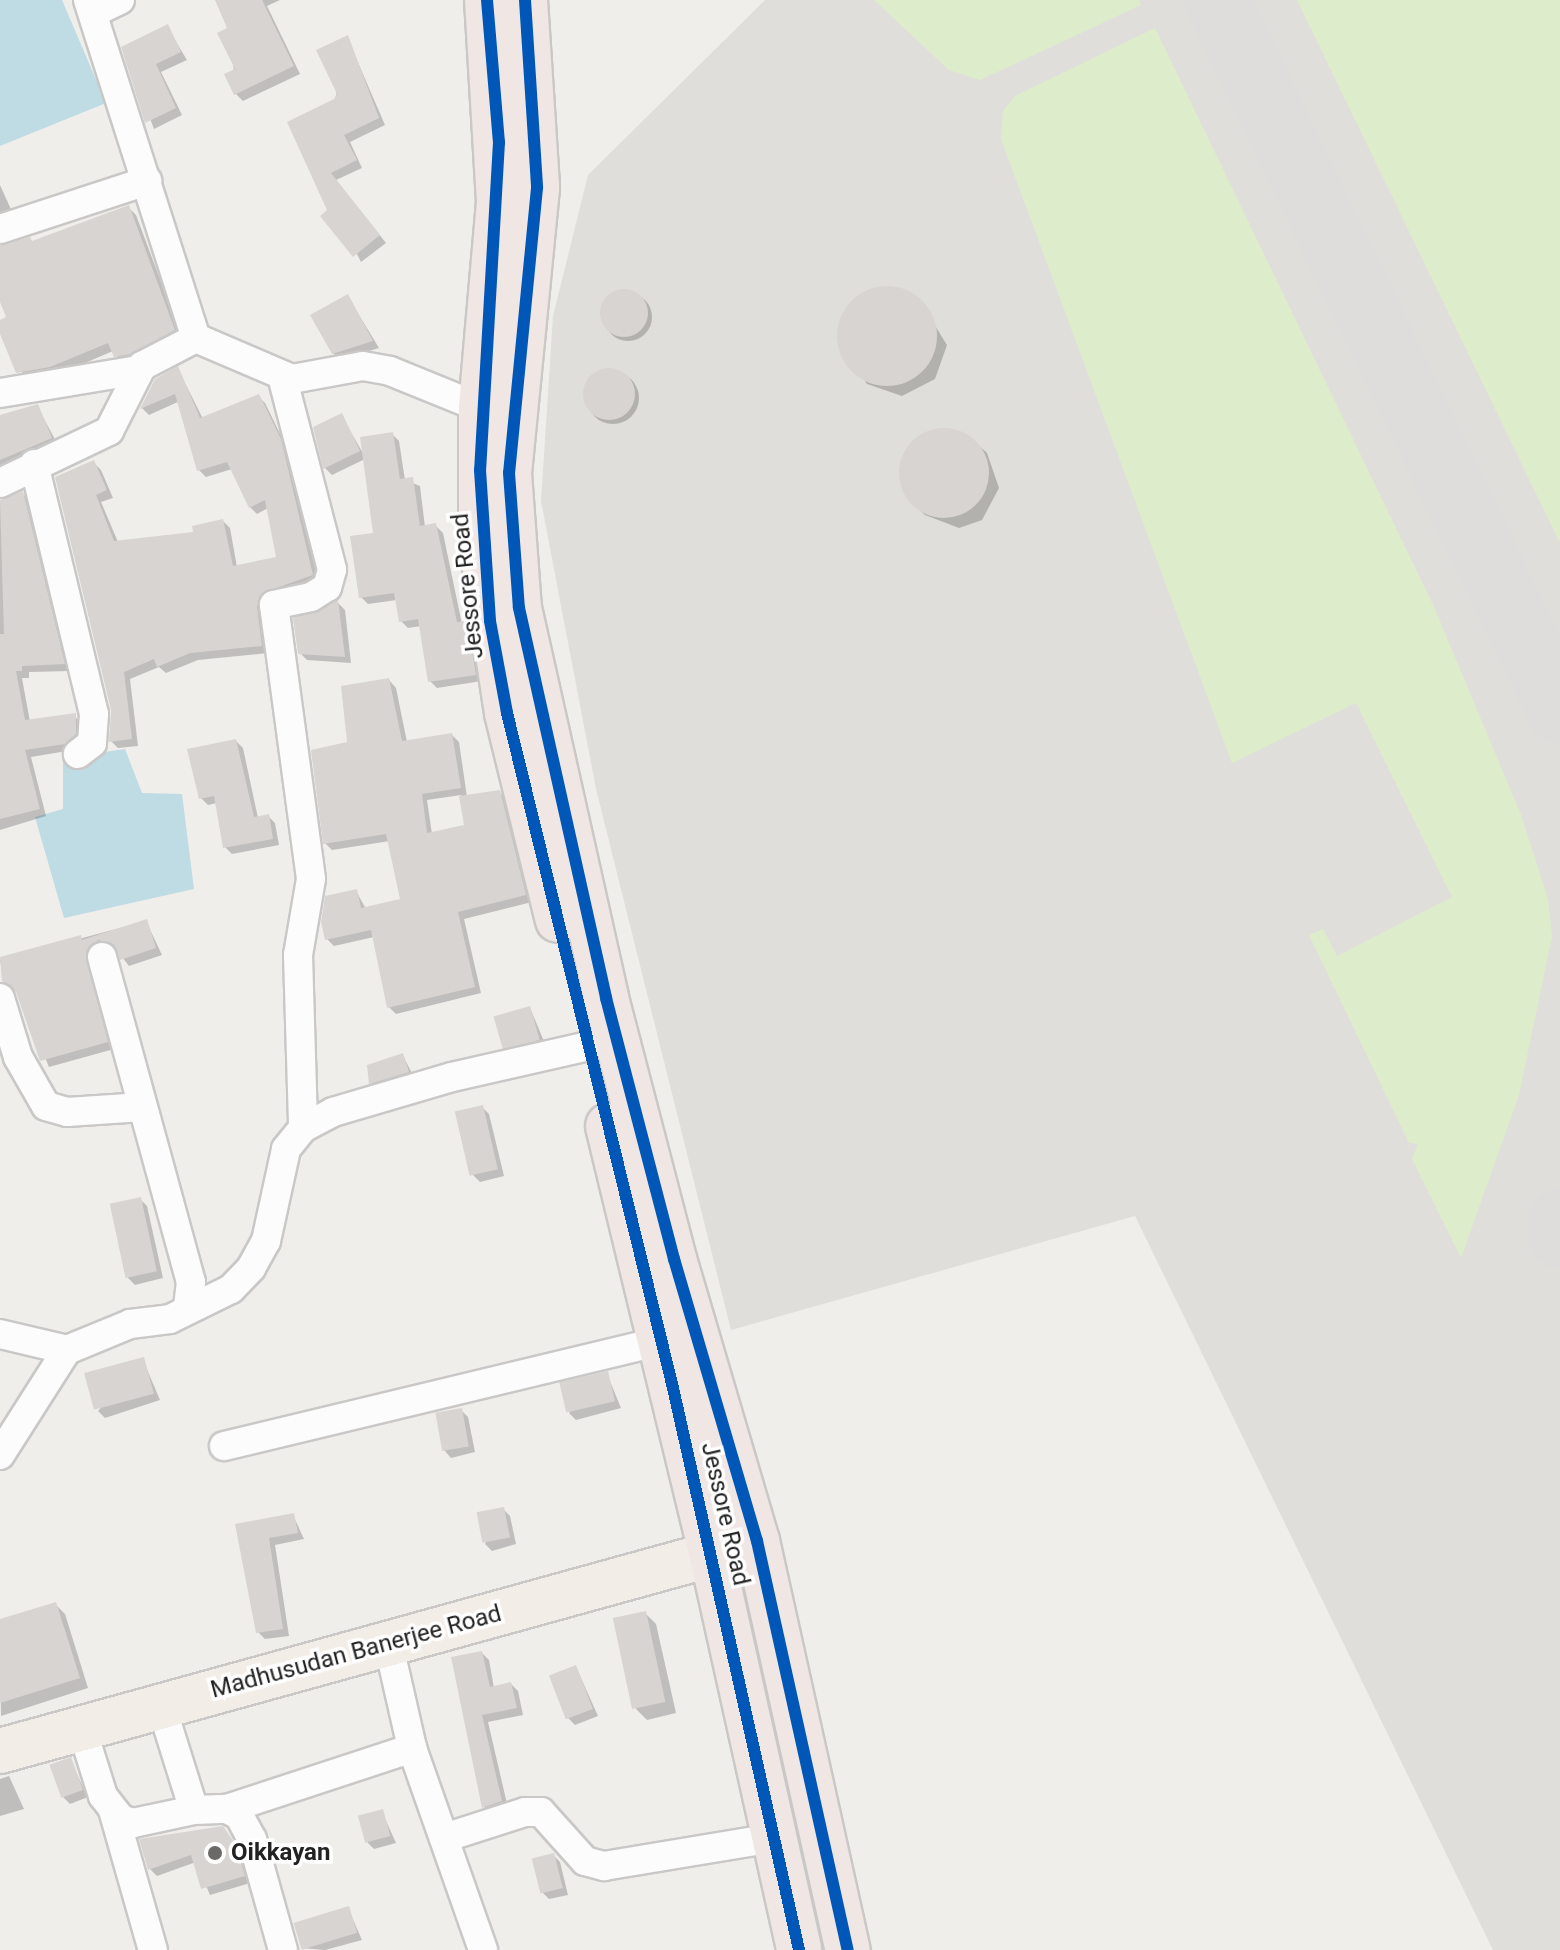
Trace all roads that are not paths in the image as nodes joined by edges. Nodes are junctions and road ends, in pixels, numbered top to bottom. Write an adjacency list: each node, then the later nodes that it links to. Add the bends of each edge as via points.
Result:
1 (120, 0): 4 (street)
2 (487, 0): 11 (highway, Jessore Road, via 499,202)
3 (525, 0): 26 (highway, via 537,188 509,473 519,608 606,998 674,1259)
4 (90, 6): 5 (street)
5 (147, 181): 6 (street); 7 (street)
6 (0, 229)
7 (196, 338): 8 (street); 9 (street)
8 (139, 370): 10 (street); 12 (street, via 109,431)
9 (282, 376): 11 (street, via 292,379 363,366 390,371); 19 (street, via 332,570 327,587 311,597 274,605 311,879 298,955)
10 (0, 393)
11 (481, 408): 17 (highway, Jessore Road, via 481,543 490,621 507,713)
12 (34, 464): 13 (street); 14 (street, via 94,714 92,743)
13 (0, 483)
14 (78, 754)
15 (102, 957): 18 (street)
16 (0, 998): 18 (street, via 18,1057 46,1106 67,1112)
17 (589, 1046): 19 (street, via 452,1077 333,1112); 22 (highway, Jessore Road)
18 (143, 1107): 20 (street, via 191,1282)
19 (303, 1128): 20 (street, via 286,1149 266,1241 251,1268 231,1289)
20 (188, 1306): 23 (street, via 170,1319 130,1324)
21 (0, 1334): 23 (street)
22 (661, 1341): 25 (street); 27 (highway, Jessore Road)
23 (67, 1350): 24 (street)
24 (4, 1440)
25 (224, 1446)
26 (757, 1541): 27 (main road, Madhusudan Banerjee Road); 42 (highway)
27 (712, 1556): 28 (main road, Madhusudan Banerjee Road); 37 (highway, Jessore Road)
28 (388, 1642): 29 (main road, Madhusudan Banerjee Road); 31 (street)
29 (161, 1705): 30 (main road, Madhusudan Banerjee Road); 35 (street)
30 (82, 1729): 32 (main road, Madhusudan Banerjee Road); 34 (street)
31 (412, 1748): 33 (street); 36 (street)
32 (0, 1751)
33 (227, 1809): 35 (street); 39 (street, via 239,1815 252,1839)
34 (113, 1810): 35 (street, via 133,1823); 38 (street)
35 (194, 1810)
36 (444, 1838): 37 (street, via 525,1812 541,1812 585,1861 604,1866); 40 (street)
37 (774, 1838): 41 (highway, Jessore Road)
38 (153, 1950)
39 (283, 1950)
40 (483, 1950)
41 (799, 1950)
42 (848, 1950)

